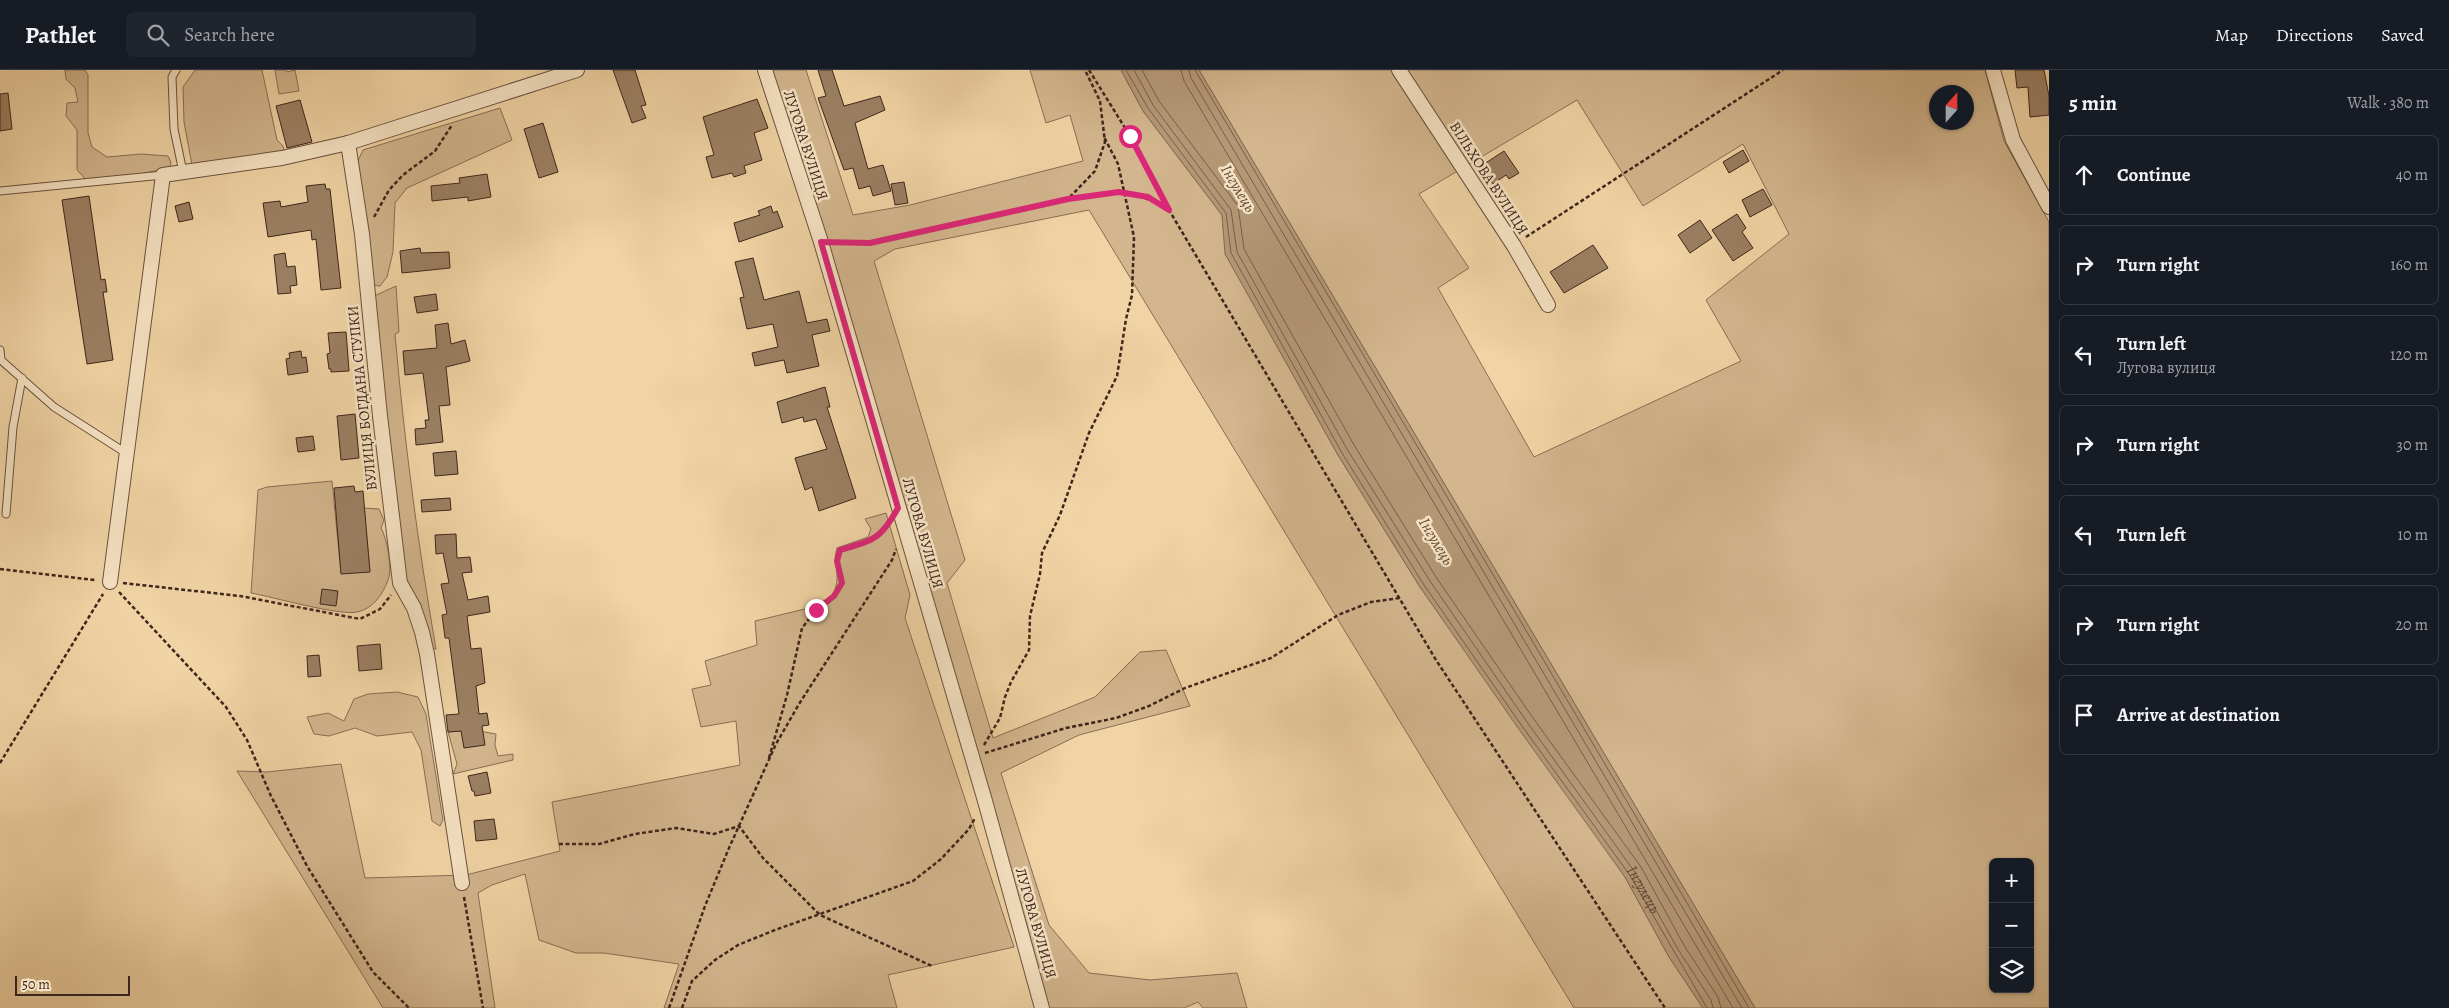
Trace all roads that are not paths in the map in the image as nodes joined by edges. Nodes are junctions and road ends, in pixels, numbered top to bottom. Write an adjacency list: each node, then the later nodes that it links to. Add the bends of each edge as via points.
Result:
1 (176, 70): 7 (lane, via 172,77 174,129)
2 (577, 70): 6 (street)
3 (765, 70): 19 (street, ЛУГОВА ВУЛИЦЯ, via 821,242 985,801)
4 (1399, 70): 11 (street, ВІЛЬХОВА ВУЛИЦЯ, via 1514,246)
5 (1993, 70): 10 (street, via 2013,140)
6 (348, 144): 7 (street, via 282,158); 18 (street, ВУЛИЦЯ БОГДАНА СТУПКИ, via 362,234 400,583 414,608 427,654)
7 (183, 172): 8 (street)
8 (163, 175): 9 (lane); 15 (street)
9 (0, 191)
10 (2049, 207)
11 (1548, 305)
12 (0, 350): 13 (lane)
13 (1, 360): 14 (lane)
14 (22, 378): 15 (lane, via 54,407); 16 (lane, via 13,426)
15 (126, 453): 17 (street)
16 (6, 514)
17 (110, 582)
18 (462, 883)
19 (1042, 1008)

